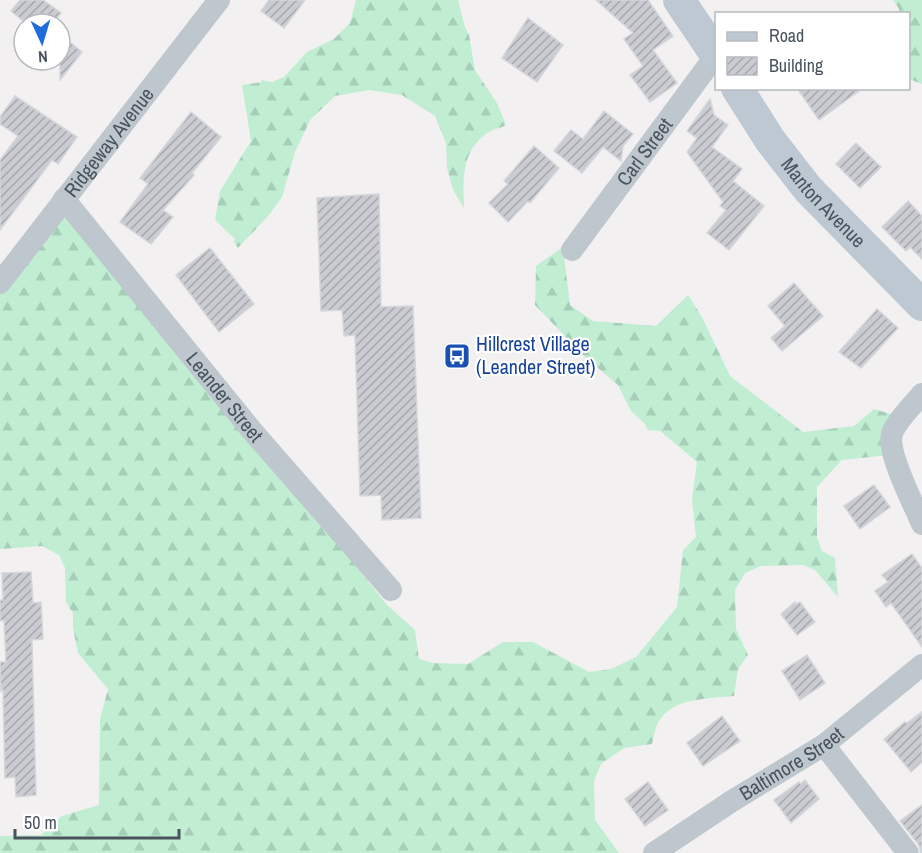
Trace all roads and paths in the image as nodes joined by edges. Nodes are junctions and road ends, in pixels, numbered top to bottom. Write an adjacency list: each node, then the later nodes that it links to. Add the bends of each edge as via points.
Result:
1 (219, 0): 6 (street, Ridgeway Avenue)
2 (679, 0): 3 (main road)
3 (715, 52)
4 (715, 58): 7 (street, Carl Street)
5 (738, 90): 9 (main road, Manton Avenue, via 808,189)
6 (64, 199): 8 (street, Ridgeway Avenue); 12 (street, Leander Street, via 253,432)
7 (572, 250)
8 (0, 283)
9 (922, 305)
10 (922, 394): 11 (street, via 893,429 889,441)
11 (922, 524)
12 (391, 590)
13 (922, 665): 14 (street, Baltimore Street)
14 (824, 746): 15 (street, Baltimore Street); 16 (street)
15 (654, 853)
16 (908, 853)

